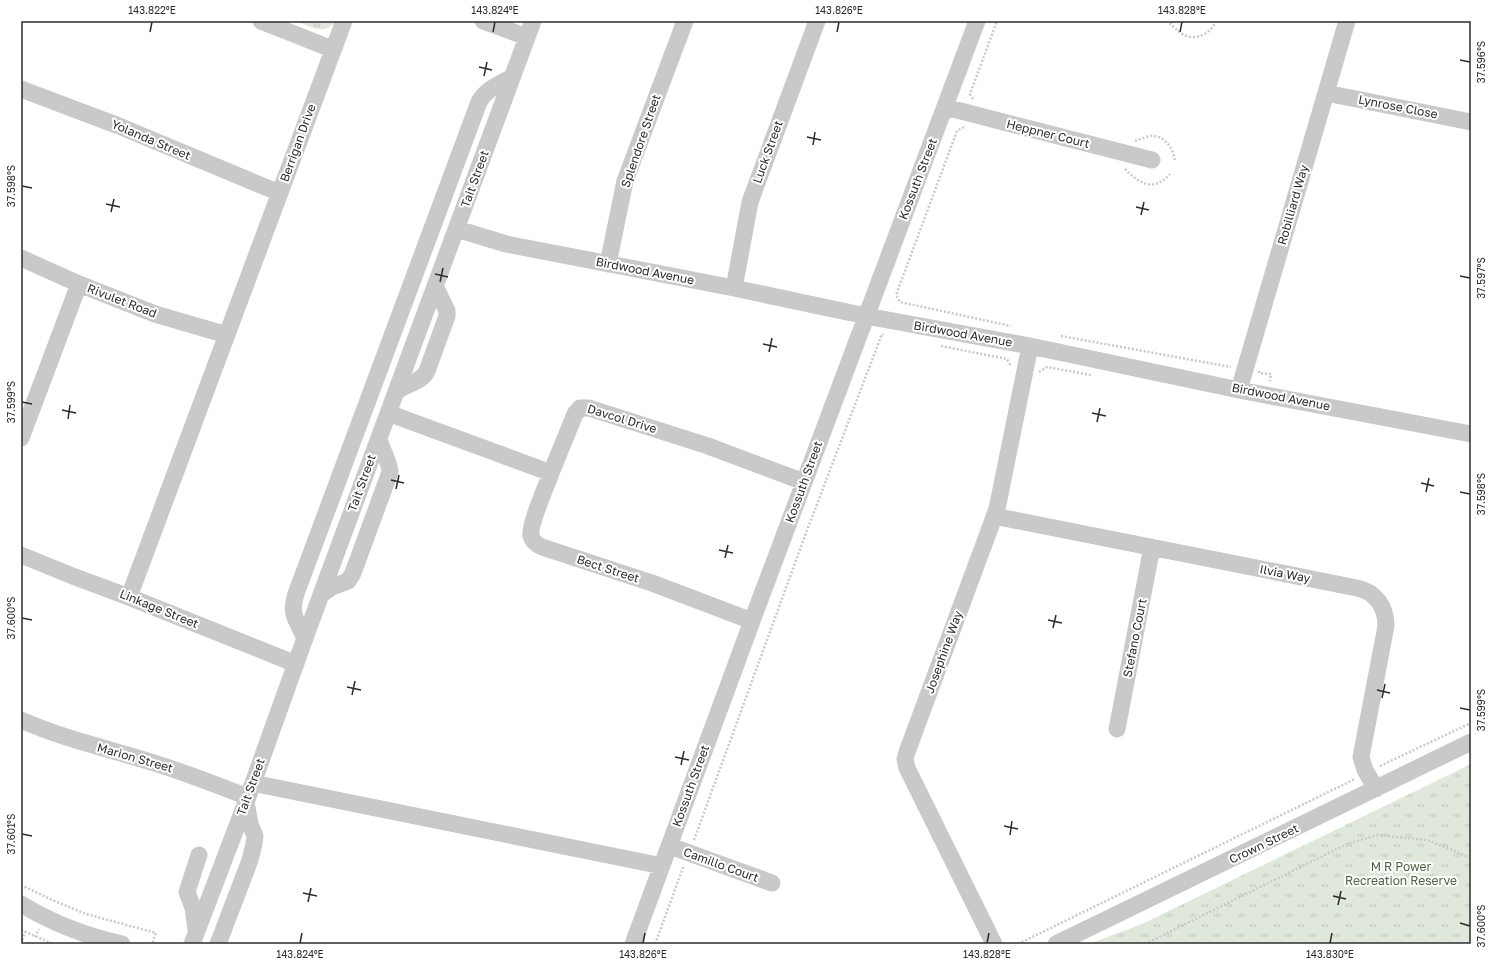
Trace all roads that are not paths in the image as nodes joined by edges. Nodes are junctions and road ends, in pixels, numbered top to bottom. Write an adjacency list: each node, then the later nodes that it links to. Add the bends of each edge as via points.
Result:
1 (261, 21): 10 (street)
2 (344, 21): 10 (street, Berrigan Drive)
3 (483, 21): 9 (street)
4 (533, 21): 9 (street, Tait Street)
5 (685, 21): 20 (street, Splendore Street, via 625,181)
6 (817, 21): 22 (street, Luck Street, via 750,202)
7 (976, 21): 14 (street, Kossuth Street)
8 (1347, 21): 13 (street, Robilliard Way)
9 (527, 37): 11 (street, Tait Street)
10 (332, 49): 17 (street, Berrigan Drive)
11 (512, 77): 18 (street, Tait Street); 38 (street, via 490,90 479,102 293,603 292,610)
12 (21, 89): 17 (street, Yolanda Street, via 119,126)
13 (1326, 93): 15 (street, Lynrose Close); 26 (street, Robilliard Way, via 1252,371)
14 (944, 107): 16 (street, Heppner Court); 23 (street, Kossuth Street)
15 (1471, 122)
16 (1152, 160)
17 (280, 193): 24 (street, Berrigan Drive)
18 (457, 229): 20 (street, Birdwood Avenue, via 506,244); 28 (street, Tait Street)
19 (21, 258): 21 (street, Rivulet Road)
20 (608, 264): 22 (street, Birdwood Avenue)
21 (79, 284): 24 (street, Rivulet Road, via 155,314); 27 (street)
22 (734, 288): 23 (street, Birdwood Avenue)
23 (866, 316): 25 (street, Birdwood Avenue); 32 (street, Kossuth Street)
24 (227, 335): 36 (street, Berrigan Drive)
25 (1030, 346): 26 (street, Birdwood Avenue); 33 (street, Josephine Way, via 1002,491)
26 (1240, 390): 29 (street, Birdwood Avenue)
27 (26, 407): 30 (street)
28 (388, 413): 31 (street); 38 (street, Tait Street)
29 (1471, 434)
30 (21, 438)
31 (551, 472): 32 (street, Davcol Drive, via 573,417 578,409 583,407 708,446); 37 (street, Bect Street, via 532,526 531,536 535,543)
32 (804, 482): 37 (street, Kossuth Street)
33 (994, 516): 34 (street, Ilvia Way); 54 (street, Josephine Way, via 905,759 907,768)
34 (1152, 547): 41 (street, Stefano Court); 43 (street, Ilvia Way, via 1362,589 1378,600 1385,613 1386,626 1361,752 1361,759 1375,768)
35 (21, 555): 36 (street, Linkage Street)
36 (129, 597): 39 (street, Linkage Street)
37 (752, 620): 45 (street, Kossuth Street)
38 (305, 638): 39 (street, Tait Street)
39 (296, 664): 44 (street, Tait Street)
40 (21, 720): 44 (street, Marion Street, via 92,746)
41 (1117, 729)
42 (1471, 742): 43 (street, Crown Street)
43 (1376, 789): 55 (street, Crown Street)
44 (249, 794): 47 (street, Marion Street); 50 (street, Tait Street); 52 (street, via 254,844)
45 (670, 846): 47 (street, Kossuth Street); 48 (street, Camillo Court)
46 (199, 855): 50 (street, via 187,892 193,908)
47 (662, 866): 53 (street, Kossuth Street)
48 (772, 883)
49 (21, 904): 51 (street, via 75,931)
50 (194, 938)
51 (122, 944)
52 (218, 944)
53 (633, 944)
54 (994, 944)
55 (1056, 944)

